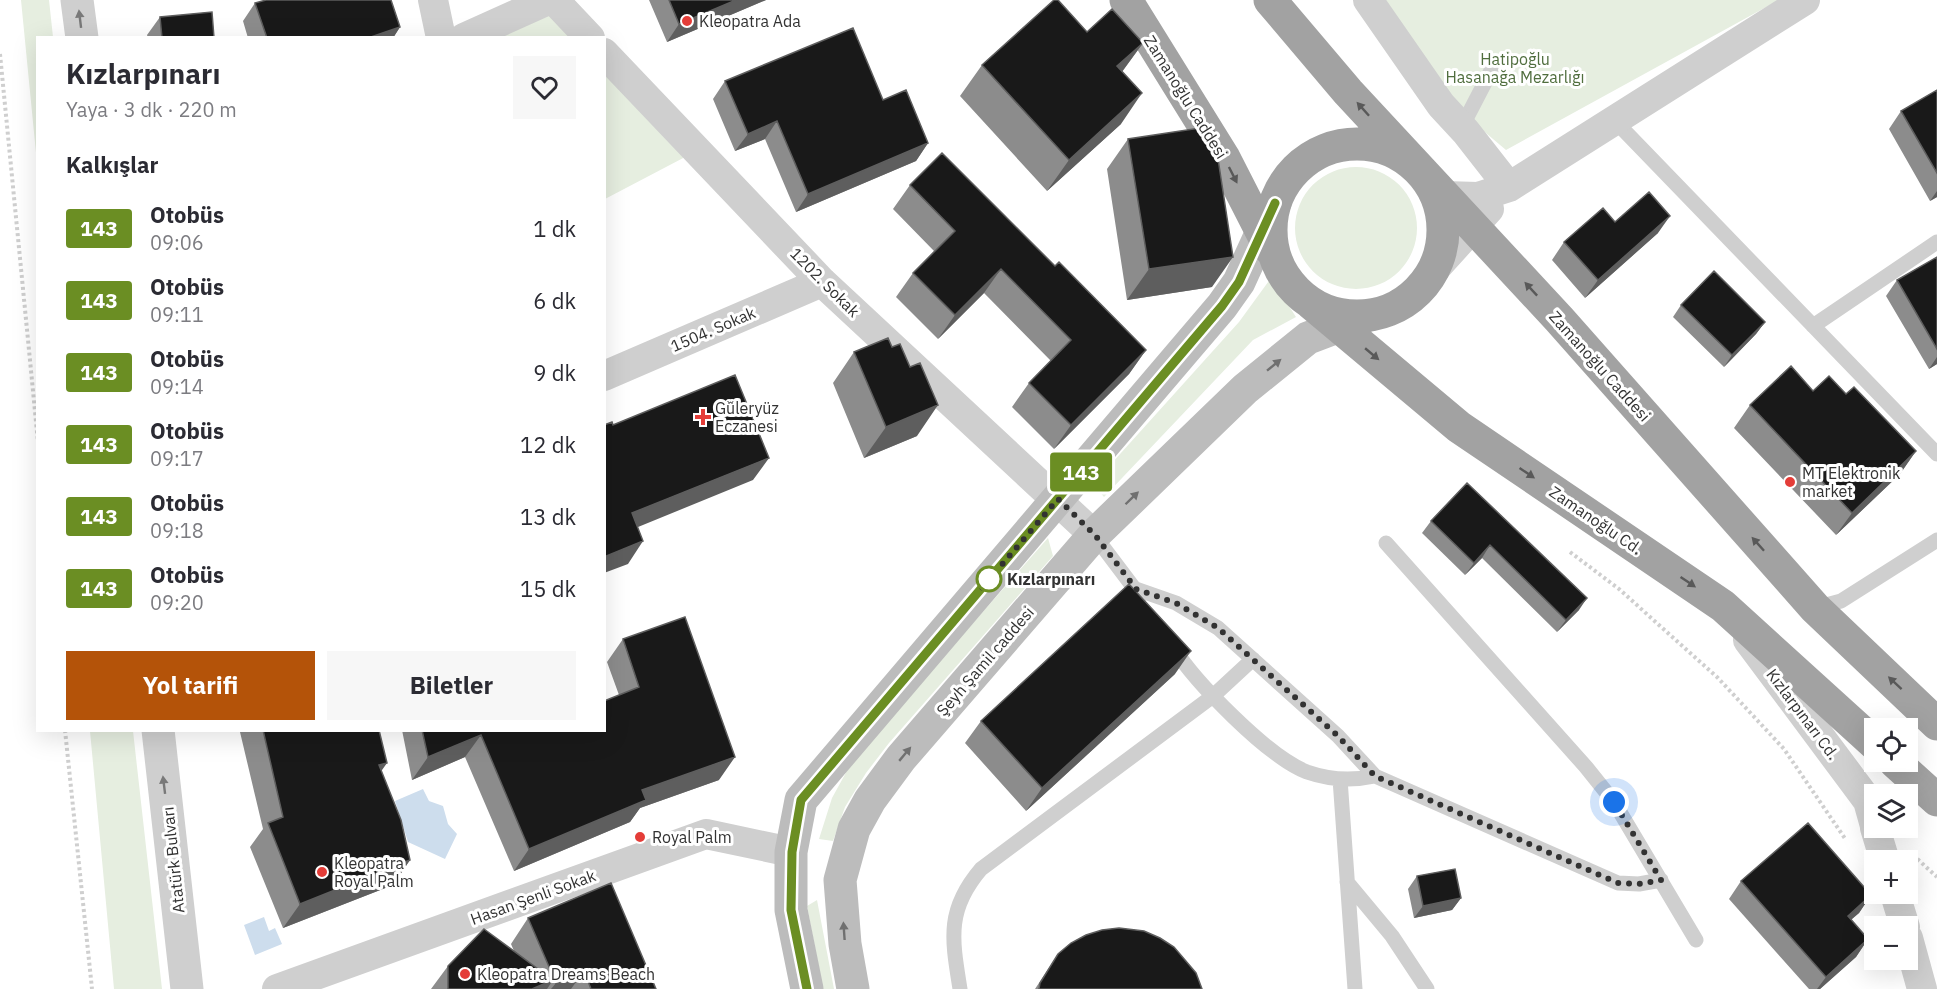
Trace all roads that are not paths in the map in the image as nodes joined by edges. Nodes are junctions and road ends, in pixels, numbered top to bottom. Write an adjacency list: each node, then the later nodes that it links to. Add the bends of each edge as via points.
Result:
1 (77, 0): 9 (street, one-way to 1)
2 (433, 0): 10 (street)
3 (548, 0): 11 (street)
4 (554, 0): 12 (street)
5 (1126, 0): 23 (highway, Zamanoğlu Caddesi, one-way to 23, via 1224,158)
6 (1270, 0): 17 (highway, Zamanoğlu Caddesi, one-way to 6)
7 (1368, 0): 16 (street, via 1441,105)
8 (1805, 0): 15 (street)
9 (82, 36)
10 (441, 36)
11 (468, 36)
12 (588, 36)
13 (606, 55): 25 (street, 1202. Sokak)
14 (1494, 65): 16 (lane, via 1467,117)
15 (1614, 120): 18 (street); 27 (lane)
16 (1466, 132): 18 (street)
17 (1417, 167): 19 (highway, Zamanoğlu Caddesi); 20 (highway, via 1393,151 1365,144 1336,146 1310,157 1289,177); 24 (highway, via 1434,190 1443,217 1442,245)
18 (1509, 187): 19 (street, via 1478,197); 21 (street)
19 (1444, 196): 21 (highway, Zamanoğlu Caddesi)
20 (1275, 203): 23 (main road)
21 (1473, 227): 24 (street); 37 (highway, Zamanoğlu Caddesi, one-way to 21)
22 (1937, 242): 27 (lane)
23 (1269, 246): 26 (highway, Zamanoğlu Cd., via 1290,284 1311,303); 30 (main road)
24 (1433, 271): 26 (highway, via 1416,294 1392,309)
25 (822, 282): 28 (street, 1504. Sokak); 30 (street, 1202. Sokak)
26 (1352, 321): 31 (main road, Şeyh Şamil caddesi, one-way to 26, via 1245,389 1308,338); 35 (highway, Zamanoğlu Cd., one-way to 35, via 1459,427)
27 (1813, 326): 29 (lane)
28 (606, 375)
29 (1937, 454)
30 (1058, 499): 31 (street, 1202. Sokak); 49 (main road, via 801,800)
31 (1095, 535): 34 (lane); 50 (main road, Şeyh Şamil caddesi, one-way to 31, via 854,830 870,800 901,758)
32 (1937, 540): 37 (lane, via 1841,601)
33 (1386, 543): 51 (lane, via 1586,767 1614,802)
34 (1136, 589): 36 (lane); 39 (lane, via 1198,615)
35 (1723, 606): 43 (highway, Zamanoğlu Cd.); 47 (street, Kızlarpınarı Cd.)
36 (1147, 607)
37 (1815, 608): 41 (highway, Zamanoğlu Caddesi, one-way to 37)
38 (1165, 634): 40 (lane)
39 (1253, 659): 40 (lane); 45 (lane, via 1338,736)
40 (1213, 696): 46 (lane, via 1287,762 1322,777); 59 (lane, via 981,869 962,894 954,922)
41 (1937, 724)
42 (158, 732): 55 (street, Atatürk Bulvarı, one-way to 42)
43 (1864, 734)
44 (1906, 772): 48 (highway)
45 (1375, 776): 46 (lane); 51 (lane, via 1618,883)
46 (1340, 779): 52 (lane)
47 (1864, 796)
48 (1937, 800)
49 (792, 852): 50 (main road); 56 (street, Hasan Şenli Sokak, via 706,834); 57 (main road, via 791,910)
50 (840, 880): 58 (main road, Şeyh Şamil caddesi, one-way to 50)
51 (1661, 880): 53 (lane)
52 (1347, 882): 60 (lane); 61 (lane, via 1392,936)
53 (1696, 940)
54 (1917, 970): 62 (street)
55 (187, 989)
56 (278, 989)
57 (807, 989)
58 (853, 989)
59 (960, 989)
60 (1354, 989)
61 (1427, 989)
62 (1922, 989)

